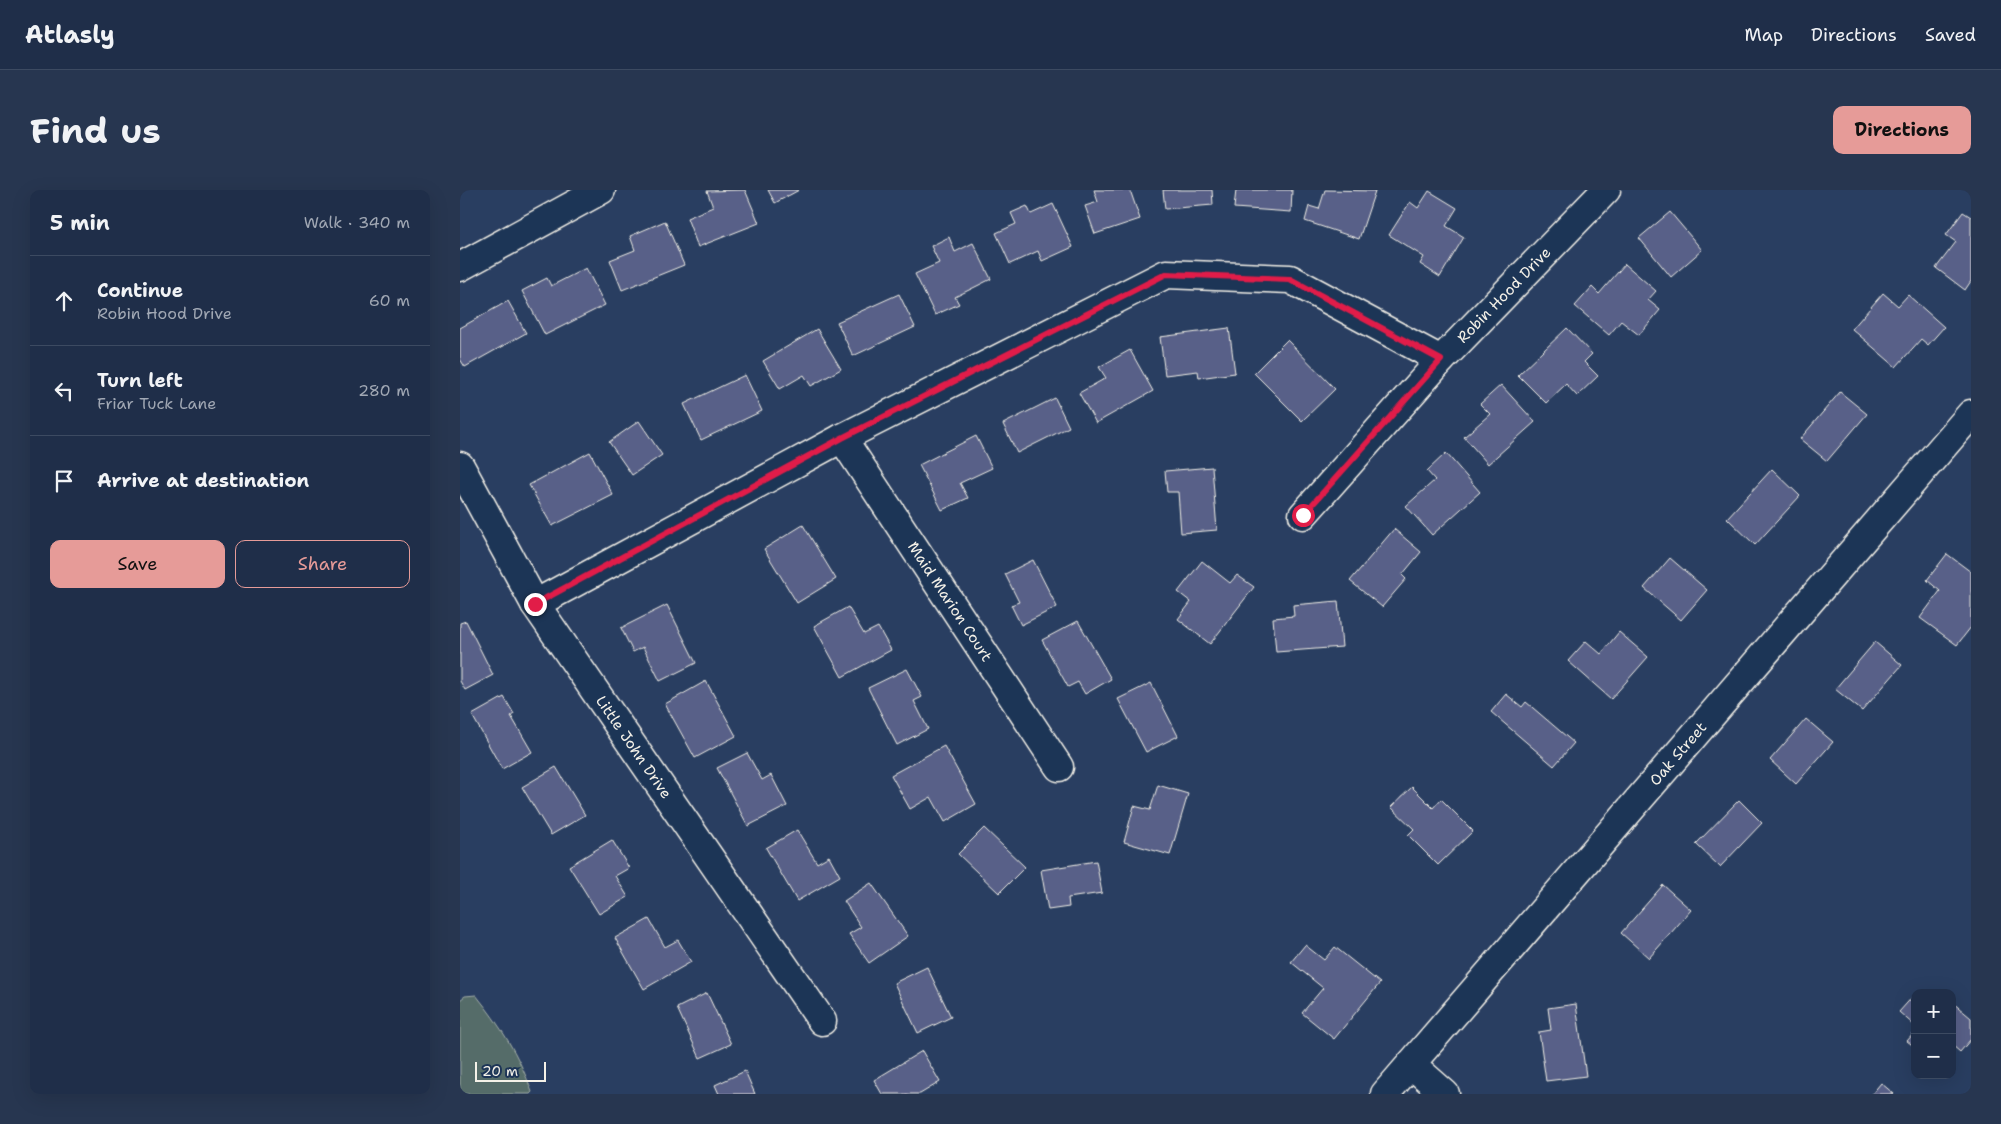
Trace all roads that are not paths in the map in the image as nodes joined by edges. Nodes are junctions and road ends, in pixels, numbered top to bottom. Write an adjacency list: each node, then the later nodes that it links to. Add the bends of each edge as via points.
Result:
1 (601, 190): 3 (street)
2 (1606, 190): 4 (street, Robin Hood Drive)
3 (460, 267)
4 (1441, 360): 6 (street, via 1290,279 1166,274); 8 (street, Robin Hood Drive)
5 (1971, 414): 12 (street, Oak Street)
6 (842, 438): 9 (street); 10 (street, Maid Marion Court)
7 (460, 466): 9 (street, Little John Drive)
8 (1303, 515)
9 (535, 604): 11 (street, Little John Drive)
10 (1059, 767)
11 (822, 1021)
12 (1411, 1064): 13 (street, Oak Street); 14 (street)
13 (1385, 1094)
14 (1446, 1094)

